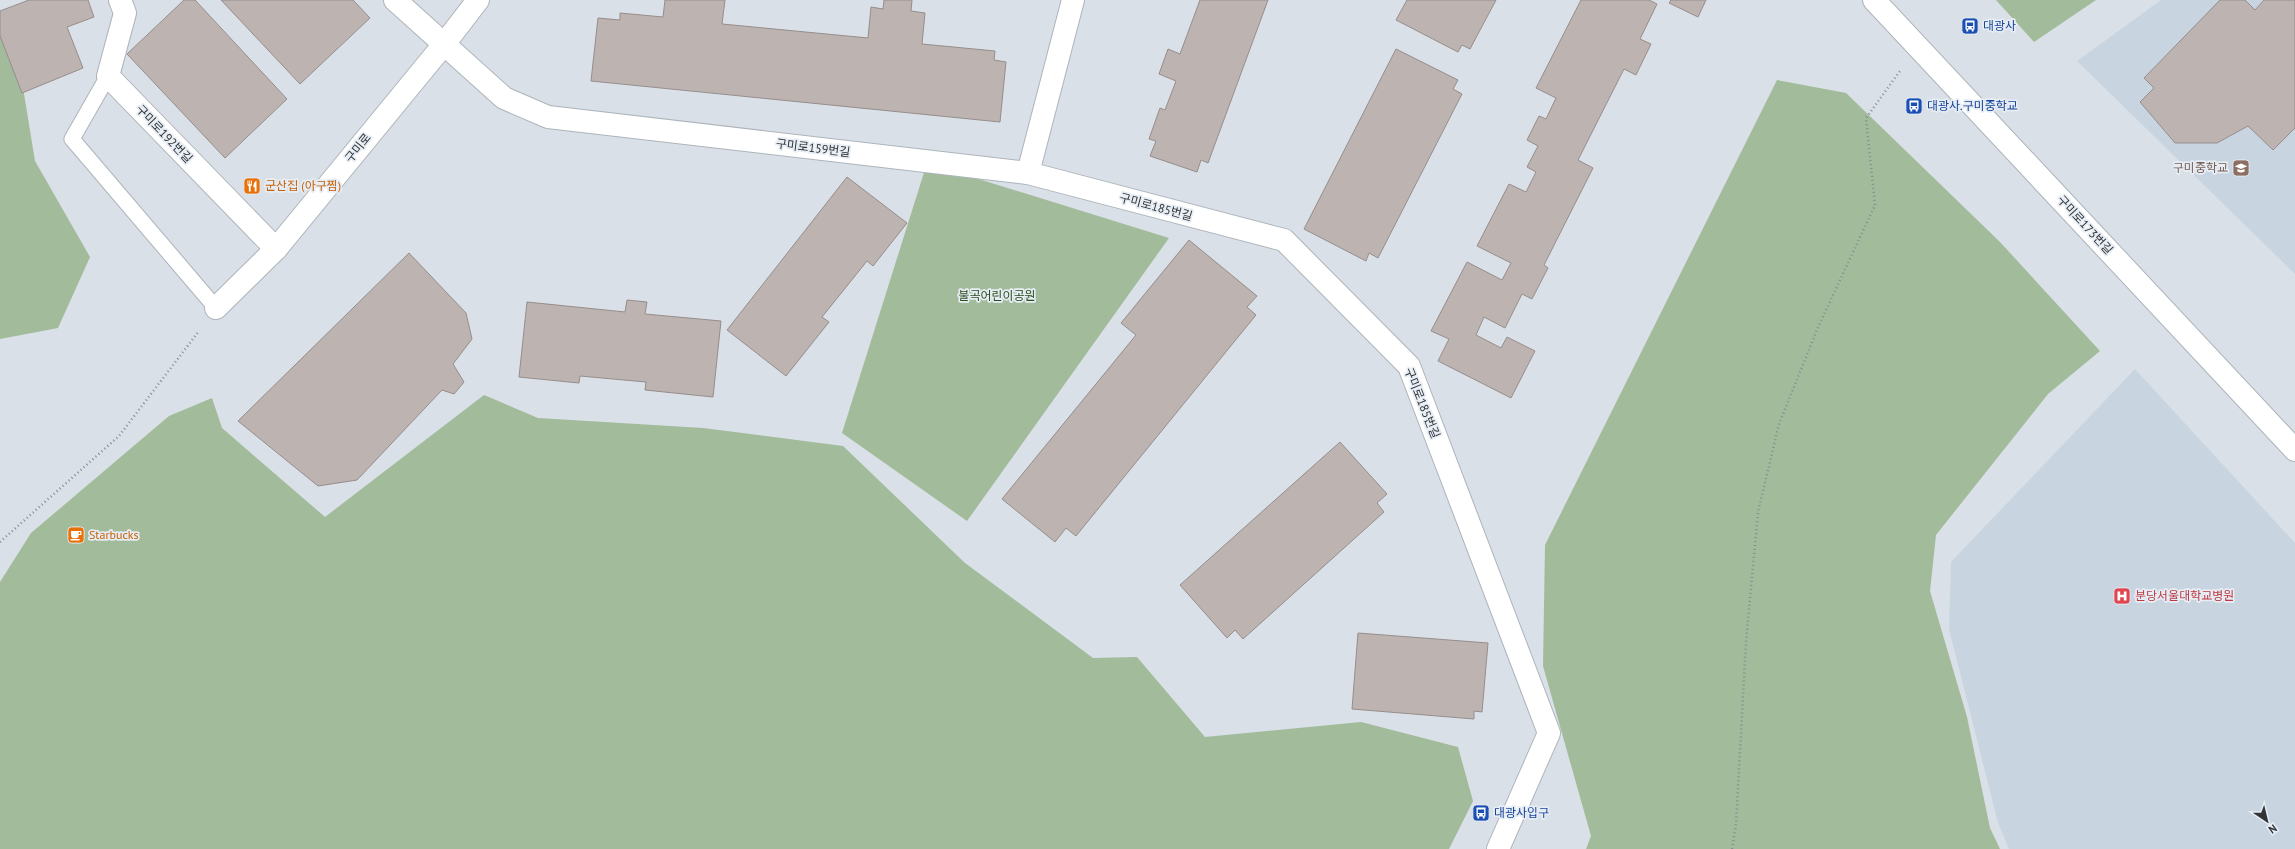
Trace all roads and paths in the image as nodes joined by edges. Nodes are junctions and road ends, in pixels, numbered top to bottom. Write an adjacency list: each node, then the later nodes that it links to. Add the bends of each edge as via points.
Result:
1 (120, 0): 8 (street, via 125,13)
2 (395, 0): 6 (street, 구미로159번길)
3 (478, 0): 6 (street, 구미로)
4 (1073, 0): 9 (street)
5 (1874, 0): 7 (street, 구미로173번길)
6 (445, 43): 9 (street, 구미로159번길, via 504,98 548,117); 10 (street, 구미로)
7 (1918, 46): 12 (street, 구미로173번길); 15 (path, via 1866,118 1875,206 1819,325 1779,424 1758,512 1746,642 1736,824)
8 (108, 76): 10 (street, 구미로192번길); 11 (lane, via 72,140)
9 (1028, 173): 14 (street, 구미로185번길, via 1284,240 1409,366 1549,733)
10 (276, 249): 11 (street, 구미로)
11 (216, 308): 13 (path, via 119,436)
12 (2295, 450)
13 (0, 542)
14 (1498, 849)
15 (1732, 849)

